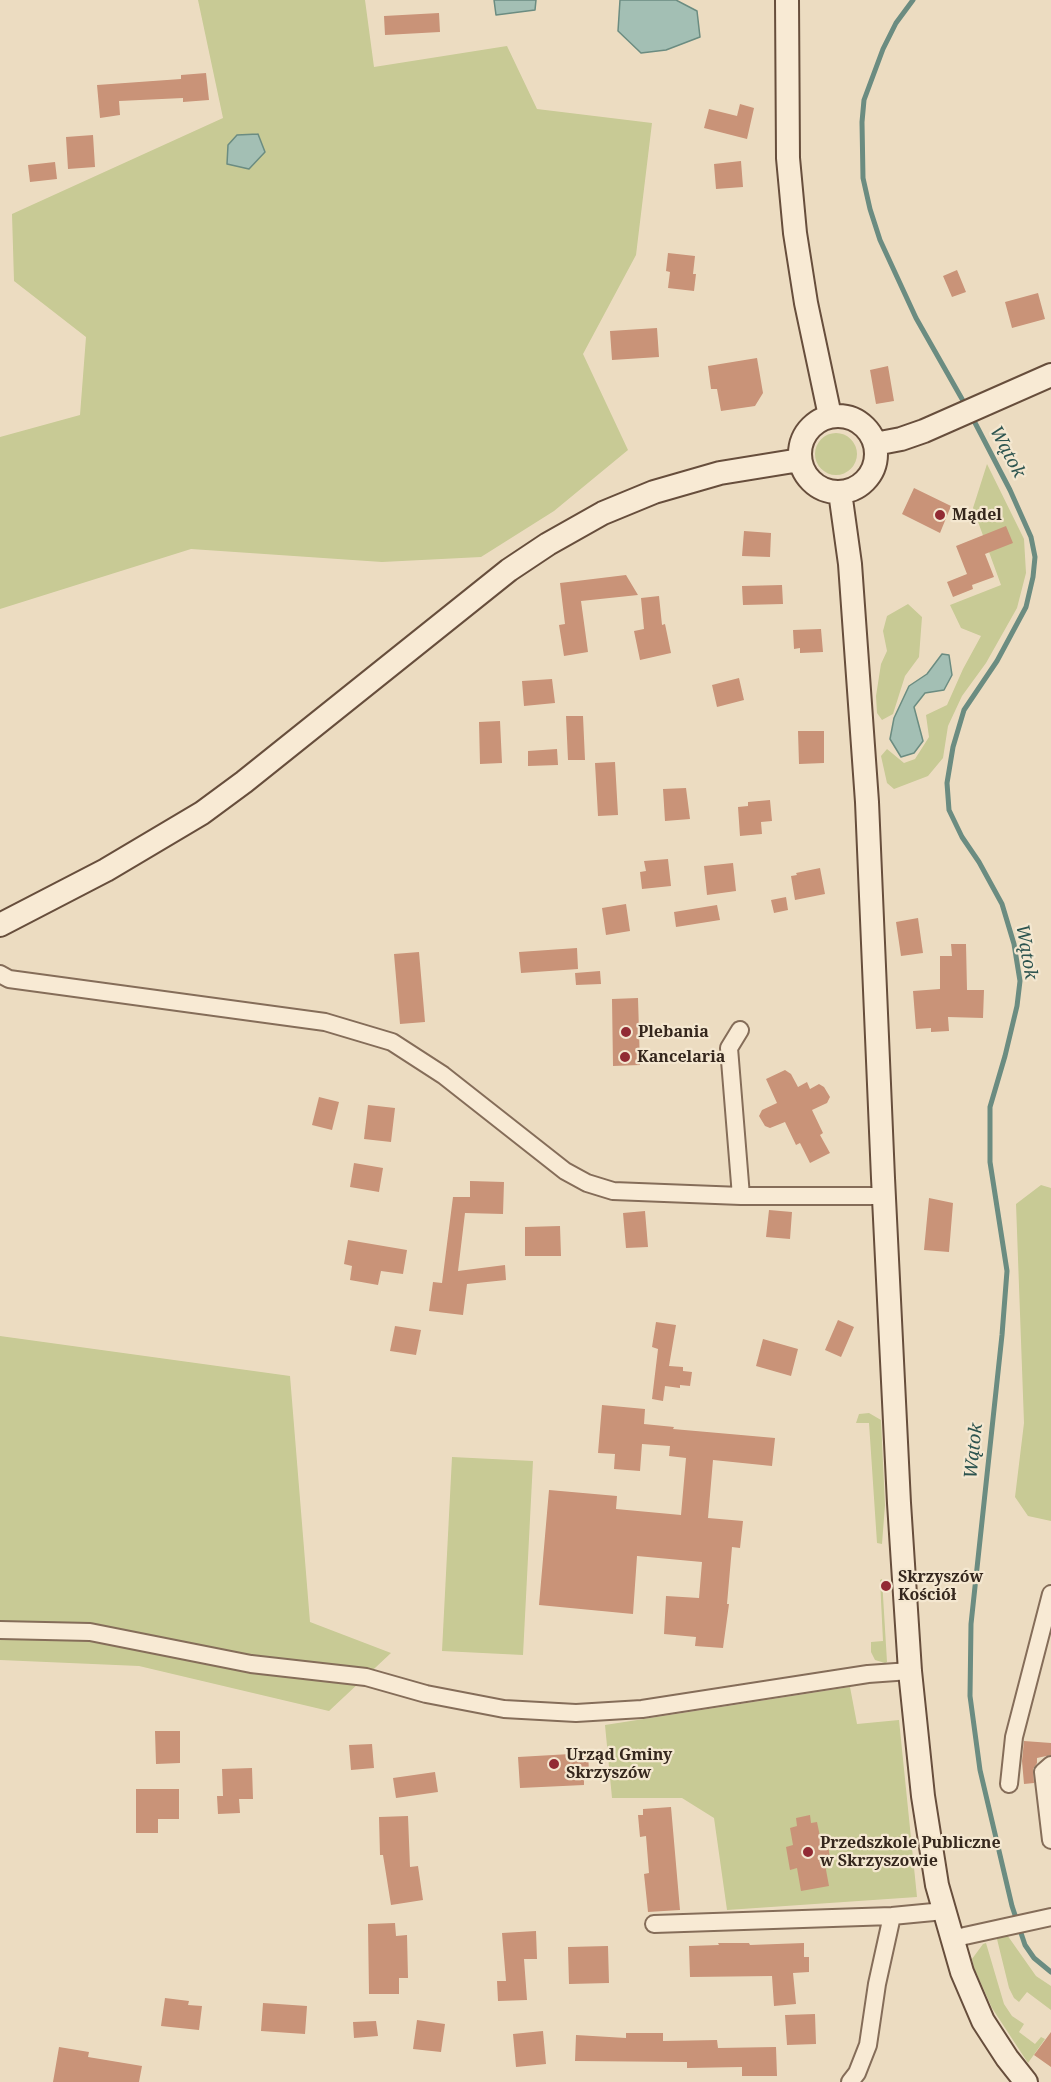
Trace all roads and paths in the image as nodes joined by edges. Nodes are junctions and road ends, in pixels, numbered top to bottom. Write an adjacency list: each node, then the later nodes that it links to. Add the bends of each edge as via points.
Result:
1 (787, 0): 3 (street, via 788,158 795,233)
2 (1051, 375): 4 (street, via 901,439)
3 (830, 416): 4 (street, via 853,419 864,426); 5 (street, via 809,428 800,447)
4 (875, 444): 6 (street, via 876,461 866,480)
5 (800, 459): 6 (street, via 811,481 822,489); 7 (street, via 720,473 654,492 603,513 548,544 509,570 202,813 106,870)
6 (840, 492): 11 (street, via 852,586 867,802)
7 (0, 925)
8 (0, 974): 10 (street, via 9,979 325,1022 392,1042 443,1075 565,1171 586,1182 613,1191)
9 (740, 1030): 10 (street, via 729,1048)
10 (741, 1196): 11 (street)
11 (884, 1196): 14 (street)
12 (1051, 1594): 16 (street, via 1014,1737)
13 (0, 1630): 14 (street, via 90,1632 251,1664 366,1677 426,1694 504,1709 576,1713 642,1709)
14 (910, 1671): 18 (street, via 924,1808)
15 (1051, 1765): 17 (street, via 1043,1772)
16 (1009, 1784)
17 (1051, 1840)
18 (944, 1911): 19 (street); 22 (street)
19 (892, 1916): 21 (street); 23 (street, via 868,2045)
20 (1051, 1917): 22 (street)
21 (654, 1924)
22 (951, 1939): 24 (street, via 983,2021)
23 (850, 2082)
24 (1026, 2082)

